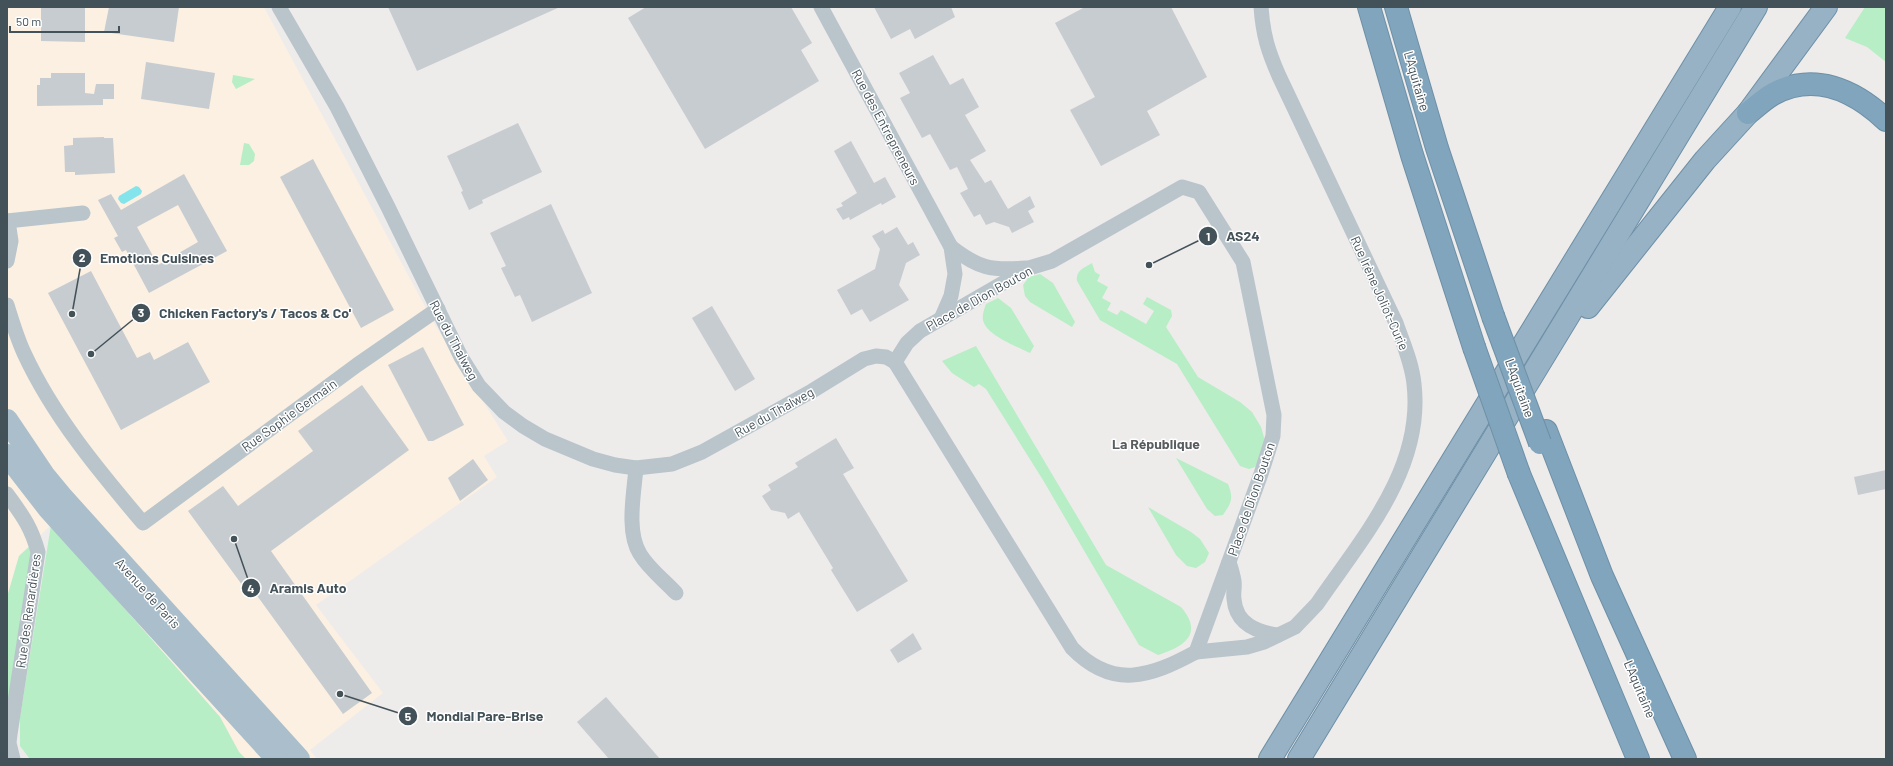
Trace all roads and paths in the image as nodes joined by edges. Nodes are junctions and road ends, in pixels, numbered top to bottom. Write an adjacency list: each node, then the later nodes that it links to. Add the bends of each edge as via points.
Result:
1 (279, 7): 17 (street, Rue du Thalweg, via 337,107)
2 (821, 7): 13 (street, Rue des Entrepreneurs)
3 (1261, 7): 29 (street, Rue Irène Joliot-Curie, via 1262,29 1276,70 1409,358 1415,410 1411,440 1403,468 1390,494 1317,604 1295,627)
4 (1369, 7): 39 (highway, L'Aquitaine, bridge, via 1412,156 1474,347 1519,474)
5 (1396, 7): 21 (highway, L'Aquitaine, via 1437,148)
6 (1730, 7): 30 (highway)
7 (1756, 7): 26 (highway)
8 (1826, 7): 9 (highway)
9 (1748, 113): 10 (highway, via 1772,95 1790,87 1825,84 1859,98); 26 (highway, via 1705,160 1588,307 1454,522)
10 (1886, 120)
11 (83, 213): 12 (street)
12 (8, 221): 14 (street, via 11,241)
13 (951, 247): 15 (street, via 986,268); 18 (street, via 955,274 952,296)
14 (7, 261)
15 (1030, 268): 18 (street, Place de Dion Bouton); 25 (street, Place de Dion Bouton, via 1052,261 1182,187 1199,192 1242,262 1274,415 1273,436)
16 (7, 305): 17 (street, Rue Sophie Germain, via 24,354 52,403 84,451 143,523)
17 (438, 309): 23 (street, Rue du Thalweg, via 461,357 479,386 504,412 545,439 593,459)
18 (941, 319): 19 (street, Place de Dion Bouton, via 920,331 907,343)
19 (895, 362): 23 (street, Rue du Thalweg, via 886,357 876,356 864,359 702,452 672,464); 31 (street, via 1072,648 1084,660 1102,670 1120,675 1138,675 1158,670)
20 (7, 420): 34 (main road, Avenue de Paris, via 58,492)
21 (1543, 437): 40 (highway, L'Aquitaine, via 1594,580); 41 (highway, via 1602,576)
22 (7, 455): 33 (main road, Avenue de Paris, via 48,508)
23 (636, 468): 27 (street, via 632,517 639,553)
24 (7, 494): 32 (street, Rue des Renardières, via 25,518 33,533 38,552 10,734)
25 (1229, 562): 29 (street, via 1235,582 1233,597 1237,614 1252,628); 31 (street, Place de Dion Bouton)
26 (1414, 572): 28 (highway)
27 (676, 592)
28 (1401, 592): 37 (highway); 38 (highway, via 1373,659)
29 (1278, 635): 31 (street, Rue Irène Joliot-Curie, via 1247,647)
30 (1346, 635): 35 (highway, via 1299,696); 36 (highway)
31 (1196, 652)
32 (13, 759)
33 (277, 759)
34 (299, 759)
35 (1259, 759)
36 (1270, 759)
37 (1299, 759)
38 (1313, 759)
39 (1638, 759)
40 (1670, 759)
41 (1686, 759)

